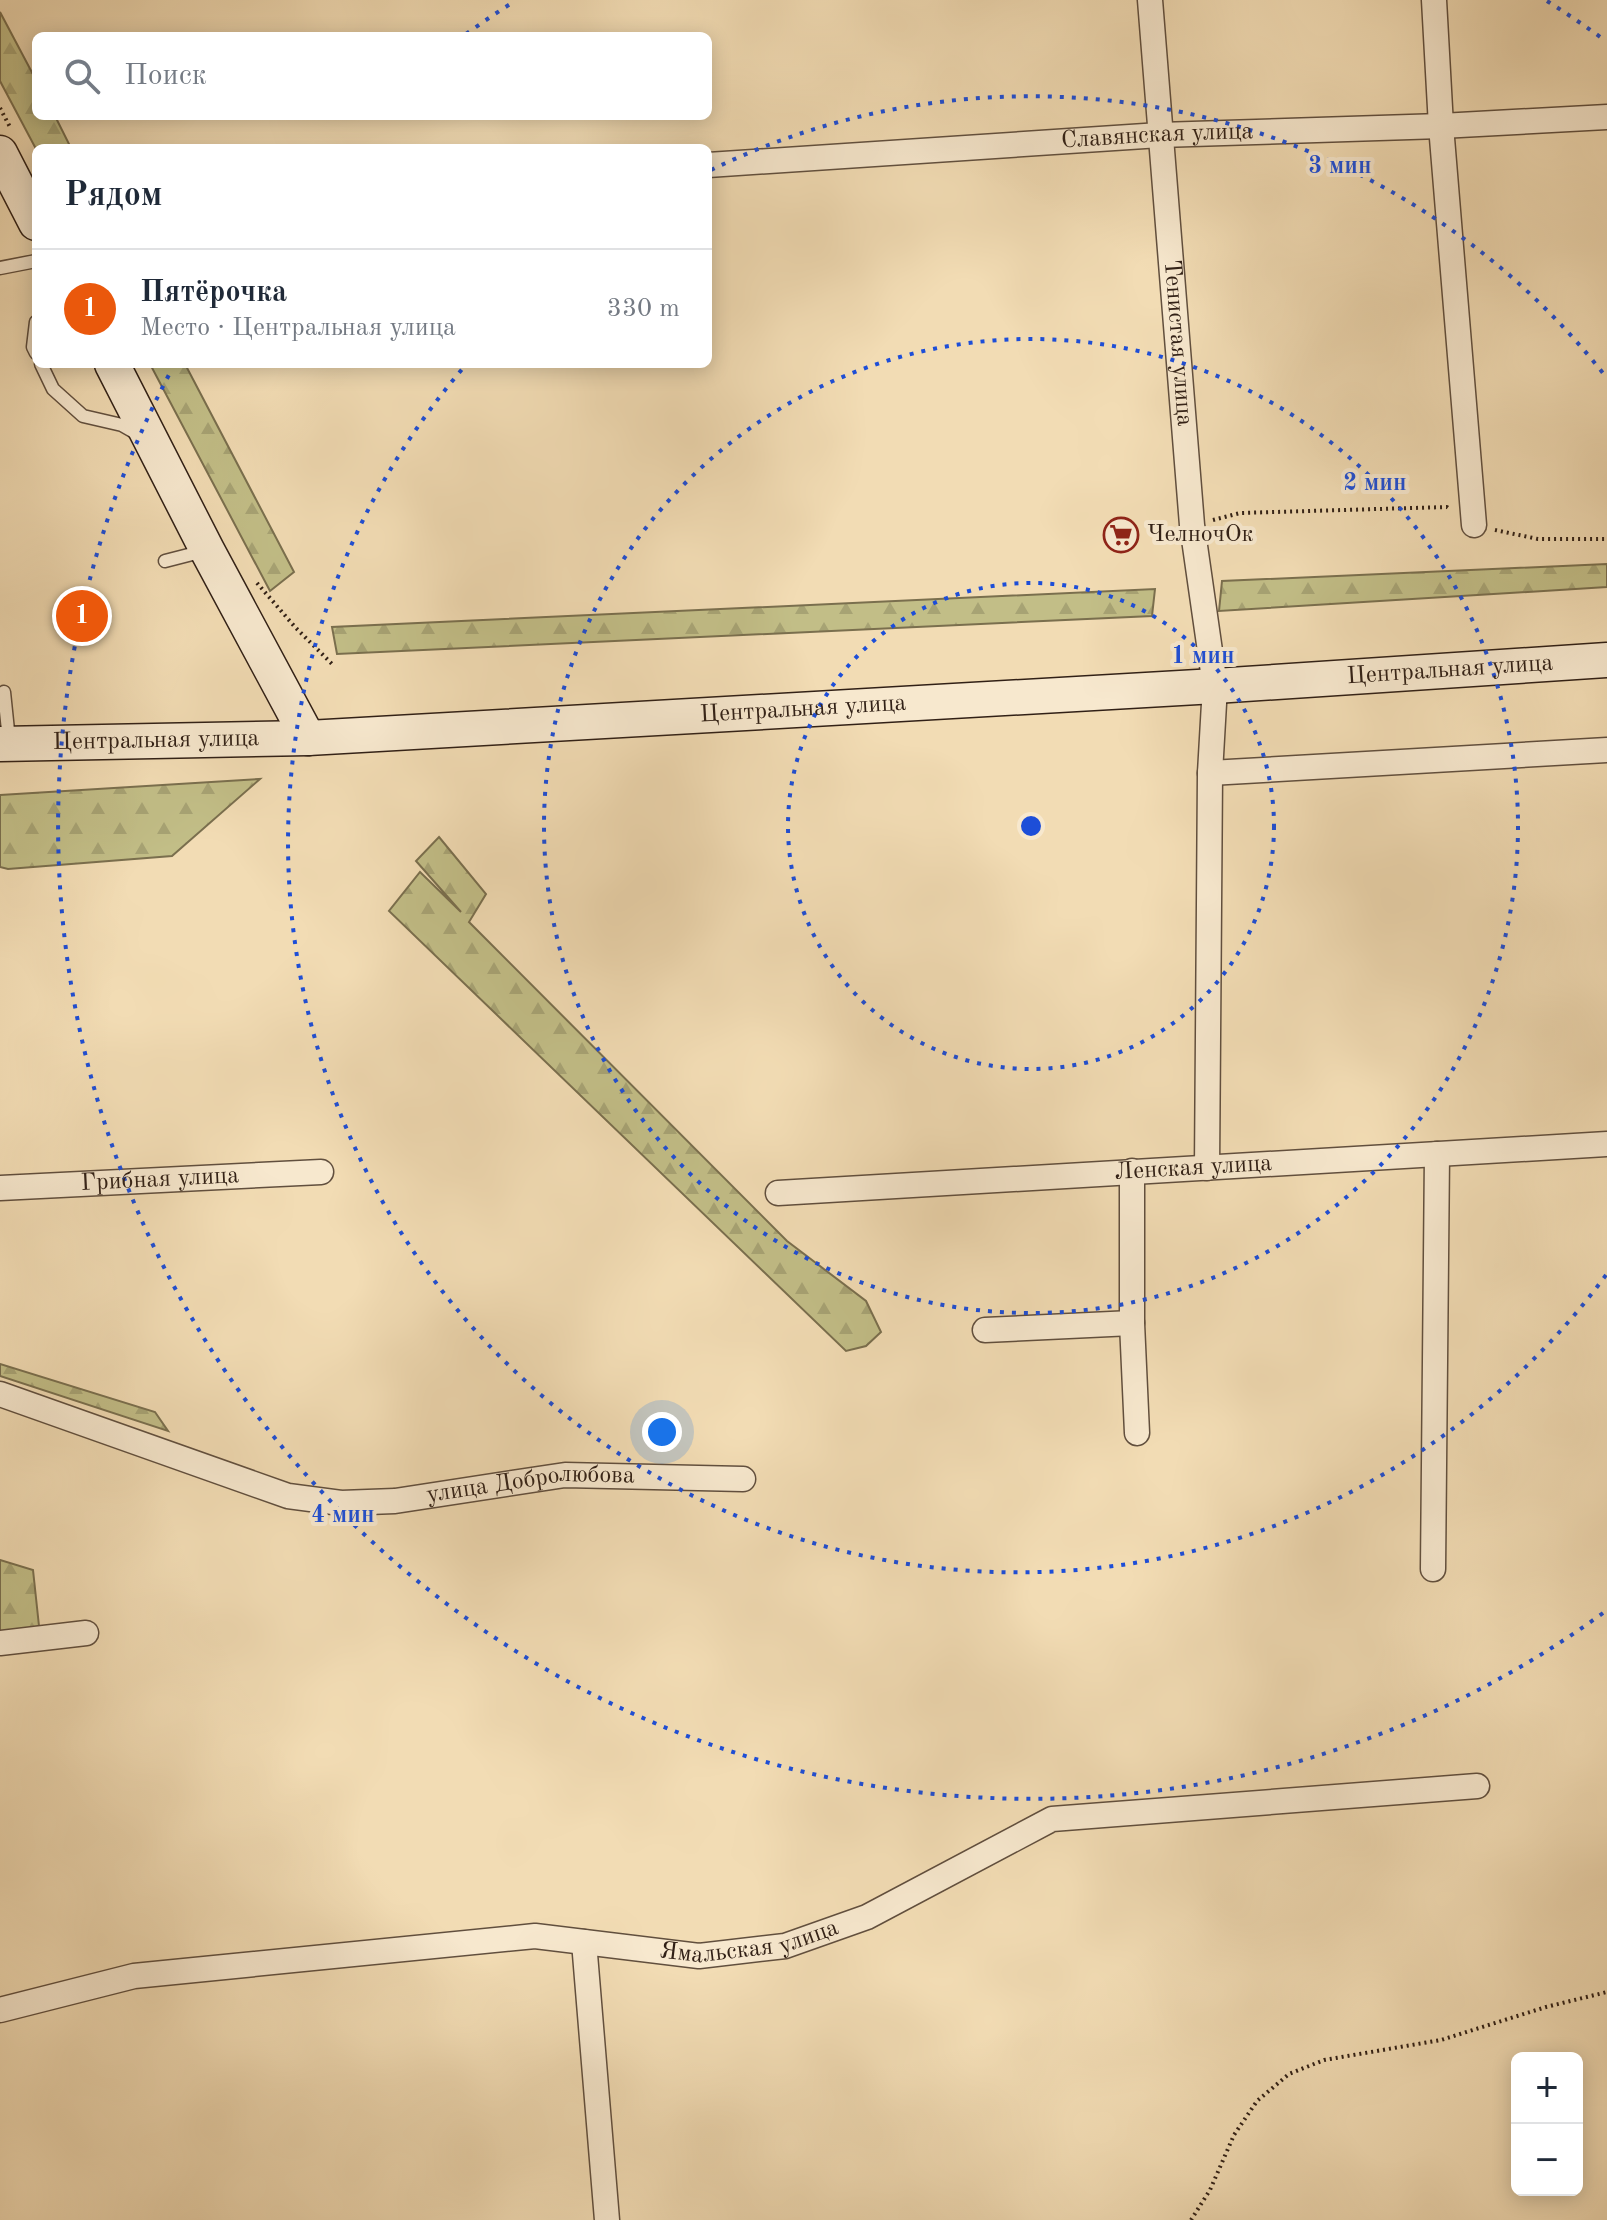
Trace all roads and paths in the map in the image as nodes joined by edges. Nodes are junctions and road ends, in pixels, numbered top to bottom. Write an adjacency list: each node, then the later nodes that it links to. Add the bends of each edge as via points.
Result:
1 (1150, 0): 5 (street, Тенистая улица)
2 (1434, 0): 4 (street)
3 (1607, 117): 4 (street, Славянская улица)
4 (1441, 126): 5 (street, Славянская улица); 15 (street)
5 (1160, 135): 7 (street, Славянская улица); 14 (street, Тенистая улица)
6 (0, 153): 8 (main road)
7 (712, 165)
8 (32, 215)
9 (32, 262): 10 (lane)
10 (0, 268)
11 (43, 368): 13 (lane, via 53,389 83,416 122,425)
12 (114, 368): 13 (main road)
13 (152, 442): 17 (main road)
14 (1192, 525): 15 (path, via 1240,513 1447,507); 22 (street, Тенистая улица)
15 (1474, 525): 16 (path, via 1538,539)
16 (1607, 539)
17 (207, 550): 18 (lane); 24 (main road)
18 (165, 561)
19 (249, 573): 21 (path)
20 (1607, 660): 22 (main road, Центральная улица)
21 (333, 665)
22 (1215, 686): 24 (main road, Центральная улица); 27 (street, Тенистая улица)
23 (4, 692): 25 (lane)
24 (308, 738): 25 (main road, Центральная улица)
25 (4, 743)
26 (1607, 750): 27 (street)
27 (1210, 773): 30 (street, Тенистая улица)
28 (1607, 1144): 29 (street, Ленская улица)
29 (1437, 1154): 30 (street, Ленская улица); 40 (street)
30 (1207, 1168): 31 (street, Ленская улица)
31 (1132, 1171): 34 (street, Ленская улица); 35 (street)
32 (321, 1172): 33 (street, Грибная улица)
33 (0, 1188)
34 (778, 1193)
35 (1132, 1323): 36 (street); 38 (street)
36 (985, 1330)
37 (0, 1394): 39 (street, улица Добролюбова, via 288,1496 341,1503 395,1501 565,1475)
38 (1137, 1433)
39 (743, 1479)
40 (1433, 1569)
41 (86, 1633): 42 (street)
42 (0, 1643)
43 (1477, 1786): 44 (street, Ямальская улица, via 1052,1819 867,1917 785,1946 699,1956)
44 (584, 1942): 46 (street, Ямальская улица, via 535,1936 134,1976); 47 (street)
45 (1607, 1992): 48 (path, via 1441,2040 1324,2060 1289,2074 1257,2101 1234,2135)
46 (0, 2010)
47 (607, 2220)
48 (1191, 2220)

